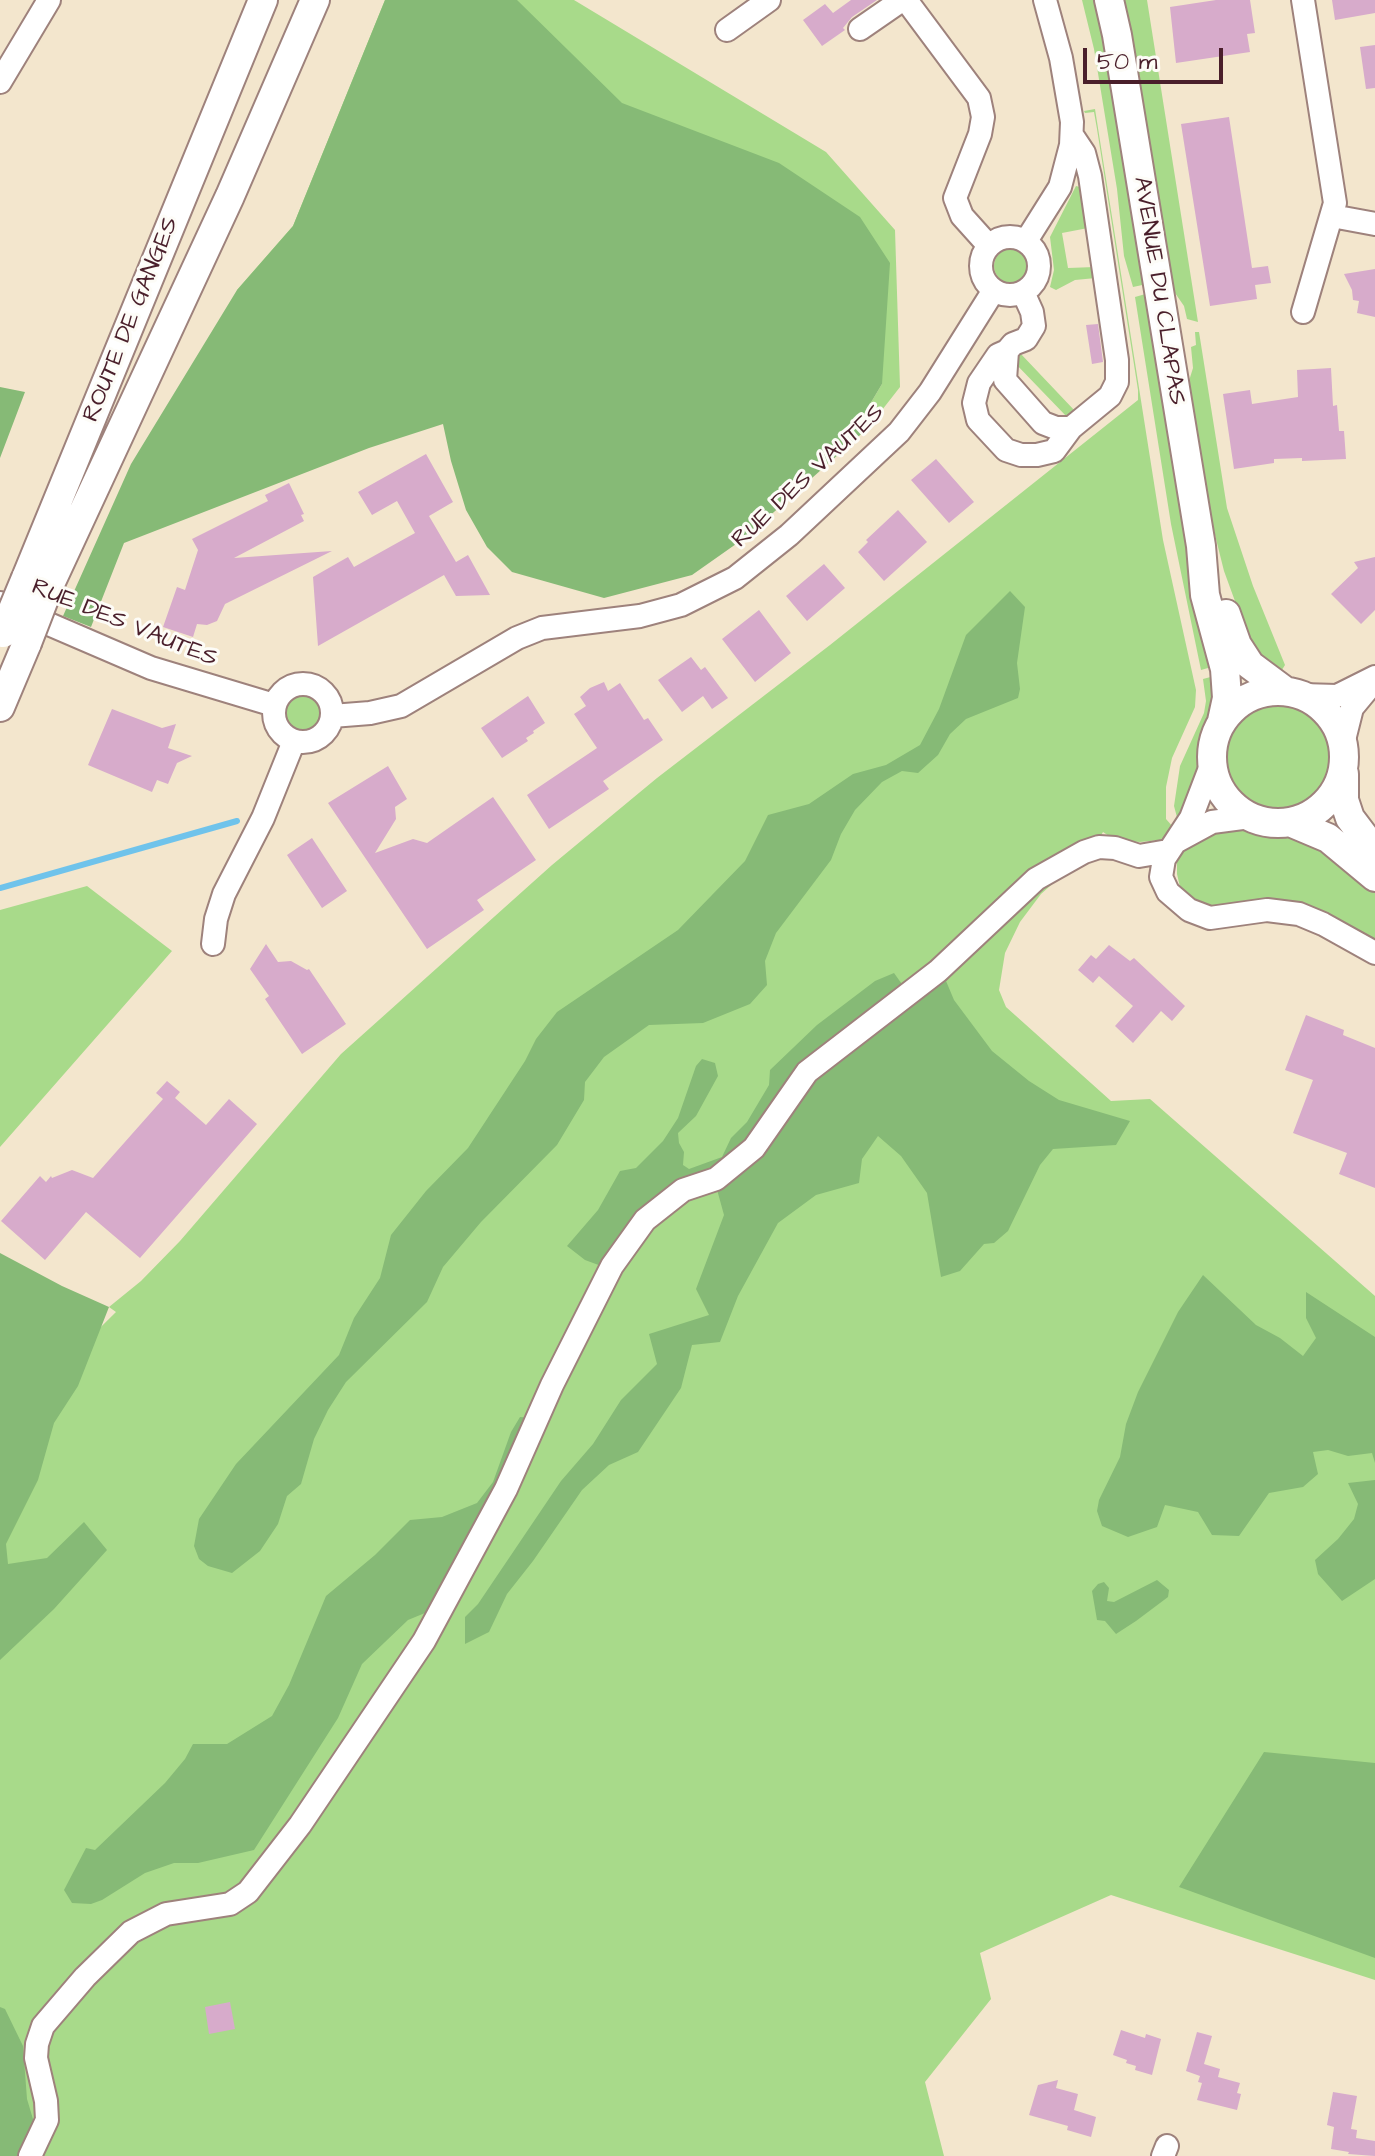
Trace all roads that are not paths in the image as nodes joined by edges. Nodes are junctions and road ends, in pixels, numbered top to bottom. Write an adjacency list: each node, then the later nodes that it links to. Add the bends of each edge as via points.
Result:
1 (49, 0): 13 (street)
2 (263, 0): 25 (main road, ROUTE DE GANGES)
3 (769, 0): 11 (street)
4 (904, 0): 10 (street); 18 (street, via 979,98 980,134 955,198 962,216)
5 (1045, 0): 14 (street, via 1061,58)
6 (1109, 0): 12 (main road, AVENUE DU CLAPAS)
7 (1115, 0): 12 (main road, AVENUE DU CLAPAS)
8 (1303, 0): 15 (street, via 1334,190)
9 (313, 5): 25 (main road, via 230,196)
10 (860, 29)
11 (727, 30)
12 (1117, 35): 24 (main road, AVENUE DU CLAPAS)
13 (0, 82)
14 (1072, 135): 17 (street, via 1060,187); 23 (street, via 1090,176 1117,382 1110,396)
15 (1332, 216): 16 (street); 21 (street)
16 (1375, 224)
17 (1026, 241): 18 (street, via 1004,237); 20 (street, via 1040,264 1036,281)
18 (989, 246): 19 (street, via 981,270)
19 (994, 290): 20 (street, via 1008,295); 32 (street, RUE DES VAUTES, via 907,422 789,535 735,578 681,605 640,616 551,625 517,638 401,706)
20 (1023, 292): 22 (street, via 1034,326 1026,339)
21 (1303, 312)
22 (1007, 351): 23 (street, via 1005,380 1043,423); 23 (street, via 998,355 979,383 974,403 978,420 1006,450 1021,455 1054,451)
23 (1071, 428)
24 (1201, 546): 29 (main road, AVENUE DU CLAPAS, via 1245,658 1255,671); 33 (main road, AVENUE DU CLAPAS, via 1205,595 1225,669)
25 (38, 582): 27 (main road, bridge)
26 (0, 603): 30 (street, RUE DES VAUTES, via 151,668)
27 (10, 639): 31 (main road)
28 (1375, 679): 29 (street, via 1337,696); 35 (street, via 1352,708)
29 (1293, 693): 33 (main road, via 1261,693); 35 (main road, via 1324,709 1336,725)
30 (274, 705): 32 (street, via 287,688 308,684 327,695); 34 (street, via 275,723)
31 (0, 707)
32 (332, 716): 34 (street, via 316,739)
33 (1222, 721): 36 (main road)
34 (294, 741): 42 (street, via 224,894)
35 (1343, 757): 38 (main road, via 1328,801); 40 (main road, via 1350,818)
36 (1212, 763): 37 (main road, via 1224,796); 39 (street, via 1198,804)
37 (1250, 817): 38 (main road); 39 (street, via 1212,822)
38 (1290, 822): 41 (main road, via 1328,838)
39 (1172, 846): 43 (street, via 1162,868 1164,888 1189,910 1210,918 1267,910 1299,914); 44 (street, via 1139,856 1099,847 1036,879 938,971 807,1072 754,1148 716,1179 683,1190 645,1220 612,1266 506,1489 424,1641 300,1825 248,1892 230,1904 166,1914 131,1932 43,2026 36,2058 47,2120)
40 (1375, 851)
41 (1375, 877)
42 (213, 944)
43 (1375, 953)
44 (30, 2156)

